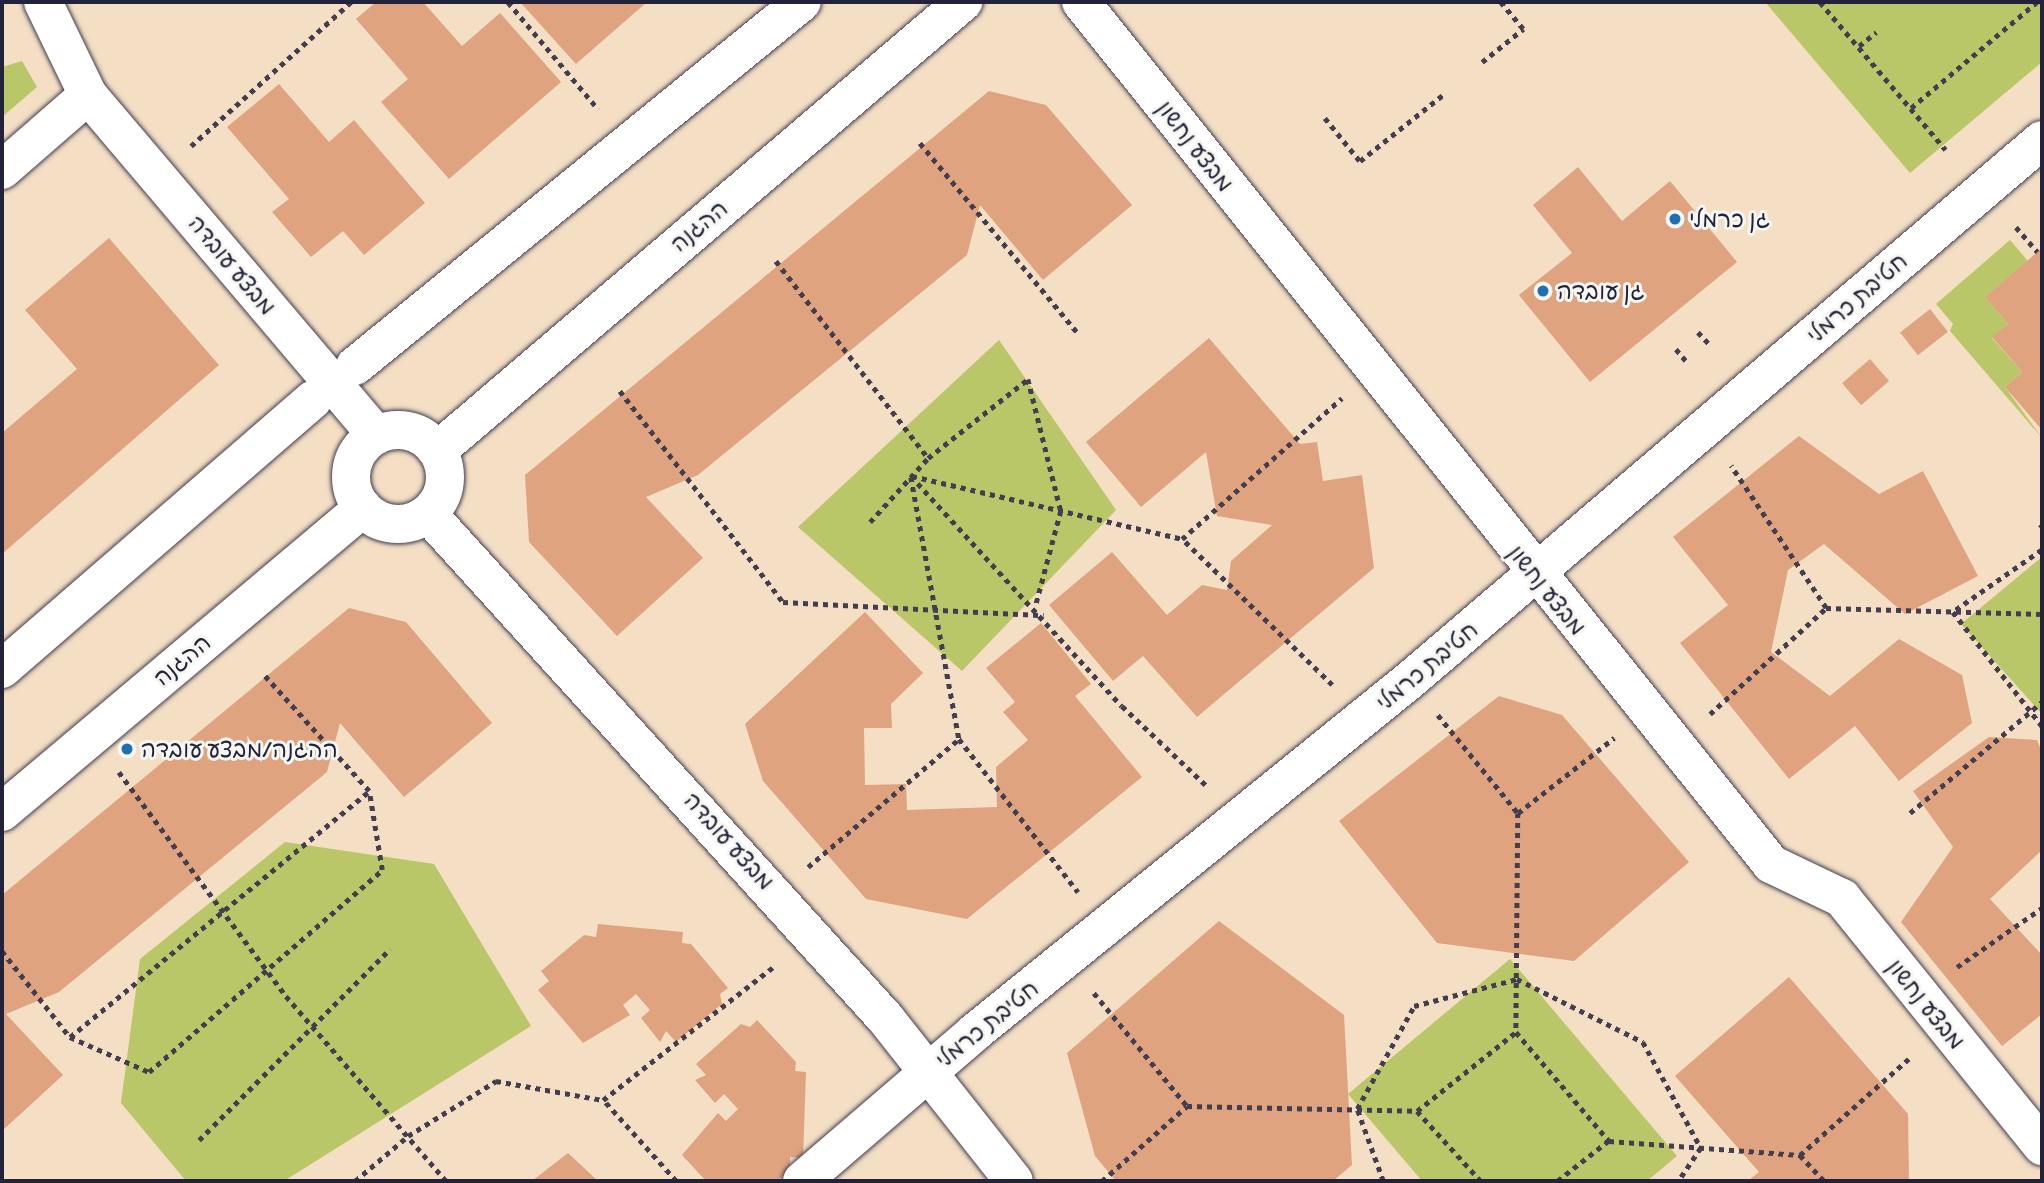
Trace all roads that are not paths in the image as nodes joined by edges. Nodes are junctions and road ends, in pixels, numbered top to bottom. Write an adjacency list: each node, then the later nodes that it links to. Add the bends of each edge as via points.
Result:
1 (43, 2): 5 (street, מבצע עובדה)
2 (802, 2): 8 (street)
3 (963, 2): 11 (street, ההגנה)
4 (1081, 2): 14 (street, מבצע נחשון)
5 (88, 95): 7 (street); 10 (street, מבצע עובדה)
6 (2042, 140): 14 (street, חטיבת כרמלי)
7 (2, 170)
8 (355, 366)
9 (313, 400): 15 (street)
10 (376, 435): 11 (street, via 404,430); 12 (street, via 362,446 351,474)
11 (437, 451): 13 (street, via 445,487)
12 (363, 508): 13 (street, via 398,524); 16 (street, ההגנה)
13 (428, 513): 17 (street, מבצע עובדה, via 776,894)
14 (1534, 575): 17 (street, חטיבת כרמלי); 18 (street, מבצע נחשון, via 1771,864 1842,898)
15 (2, 668)
16 (2, 812)
17 (928, 1072): 19 (street, חטיבת כרמלי); 20 (street, מבצע עובדה)
18 (2042, 1146)
19 (802, 1181)
20 (1014, 1181)

